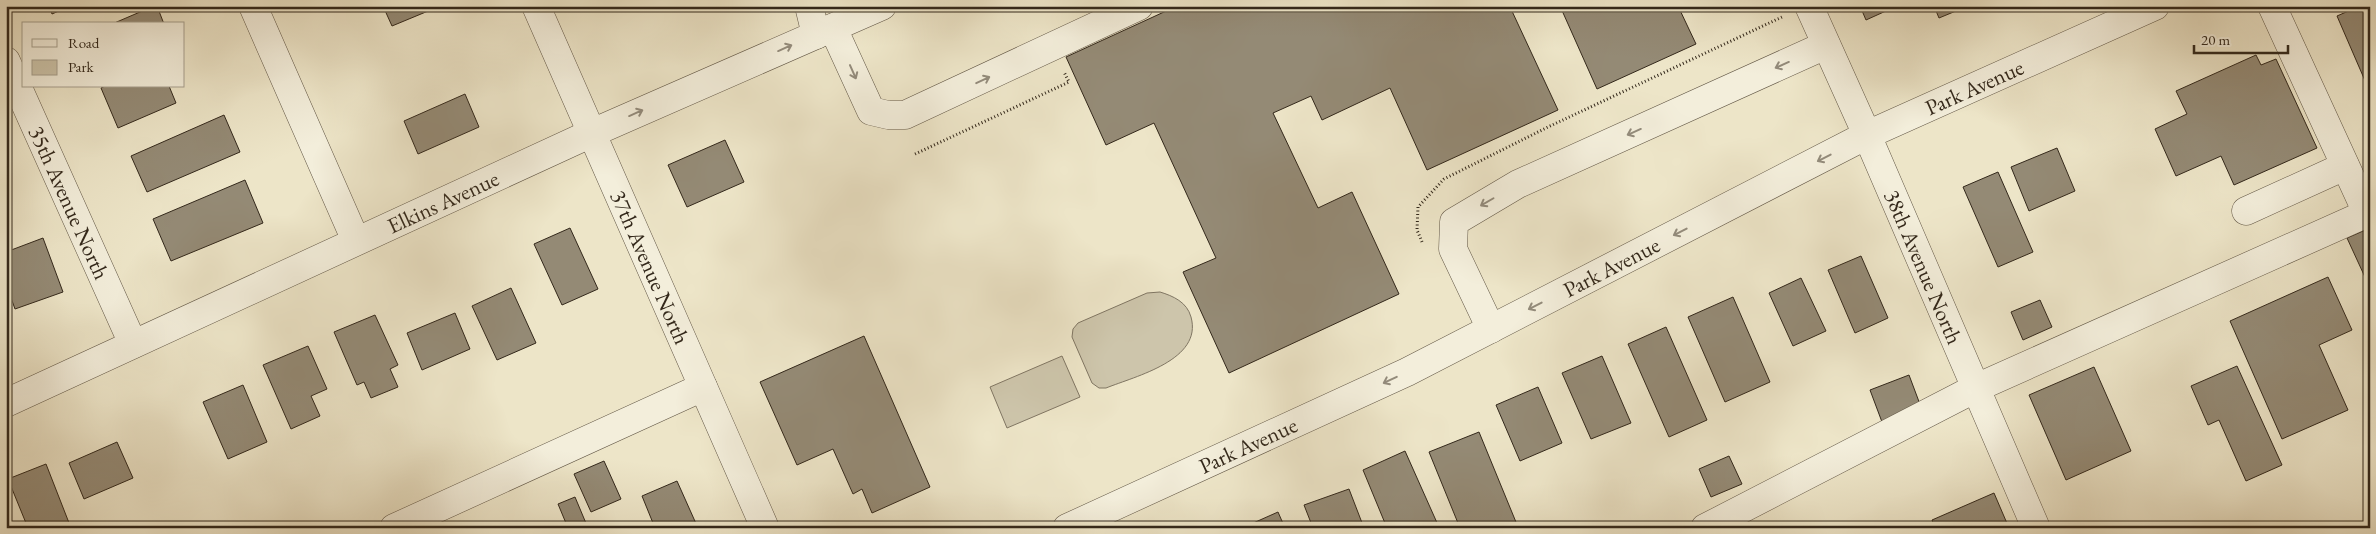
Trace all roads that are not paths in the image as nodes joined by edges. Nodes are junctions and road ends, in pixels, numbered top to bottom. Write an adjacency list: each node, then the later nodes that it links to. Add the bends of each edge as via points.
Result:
1 (253, 6): 17 (street)
2 (536, 6): 12 (street, 37th Avenue North)
3 (809, 6): 9 (street)
4 (882, 6): 9 (street, Elkins Avenue)
5 (1139, 6): 9 (street, one-way to 5, via 871,111 906,115)
6 (1809, 6): 10 (street, 38th Avenue North)
7 (2155, 6): 13 (street, Park Avenue)
8 (2272, 6): 14 (street)
9 (825, 31): 12 (street, Elkins Avenue, one-way to 9)
10 (1826, 45): 13 (street, 38th Avenue North); 18 (street, one-way to 18, via 1518,184 1454,222 1454,250)
11 (6, 61): 19 (street, 35th Avenue North)
12 (592, 133): 17 (street, Elkins Avenue); 20 (street, 37th Avenue North)
13 (1867, 135): 18 (street, Park Avenue, one-way to 18); 21 (street, 38th Avenue North)
14 (2345, 166): 15 (street); 16 (street)
15 (2246, 211)
16 (2368, 213): 21 (street)
17 (356, 241): 19 (street, Elkins Avenue)
18 (1491, 329): 25 (street, Park Avenue, one-way to 25, via 1407,372)
19 (133, 344): 22 (street, Elkins Avenue)
20 (704, 387): 23 (street); 24 (street, 37th Avenue North)
21 (1976, 388): 26 (street); 27 (street, 38th Avenue North)
22 (6, 403)
23 (394, 528)
24 (765, 528)
25 (1067, 528)
26 (1705, 528)
27 (2036, 528)

